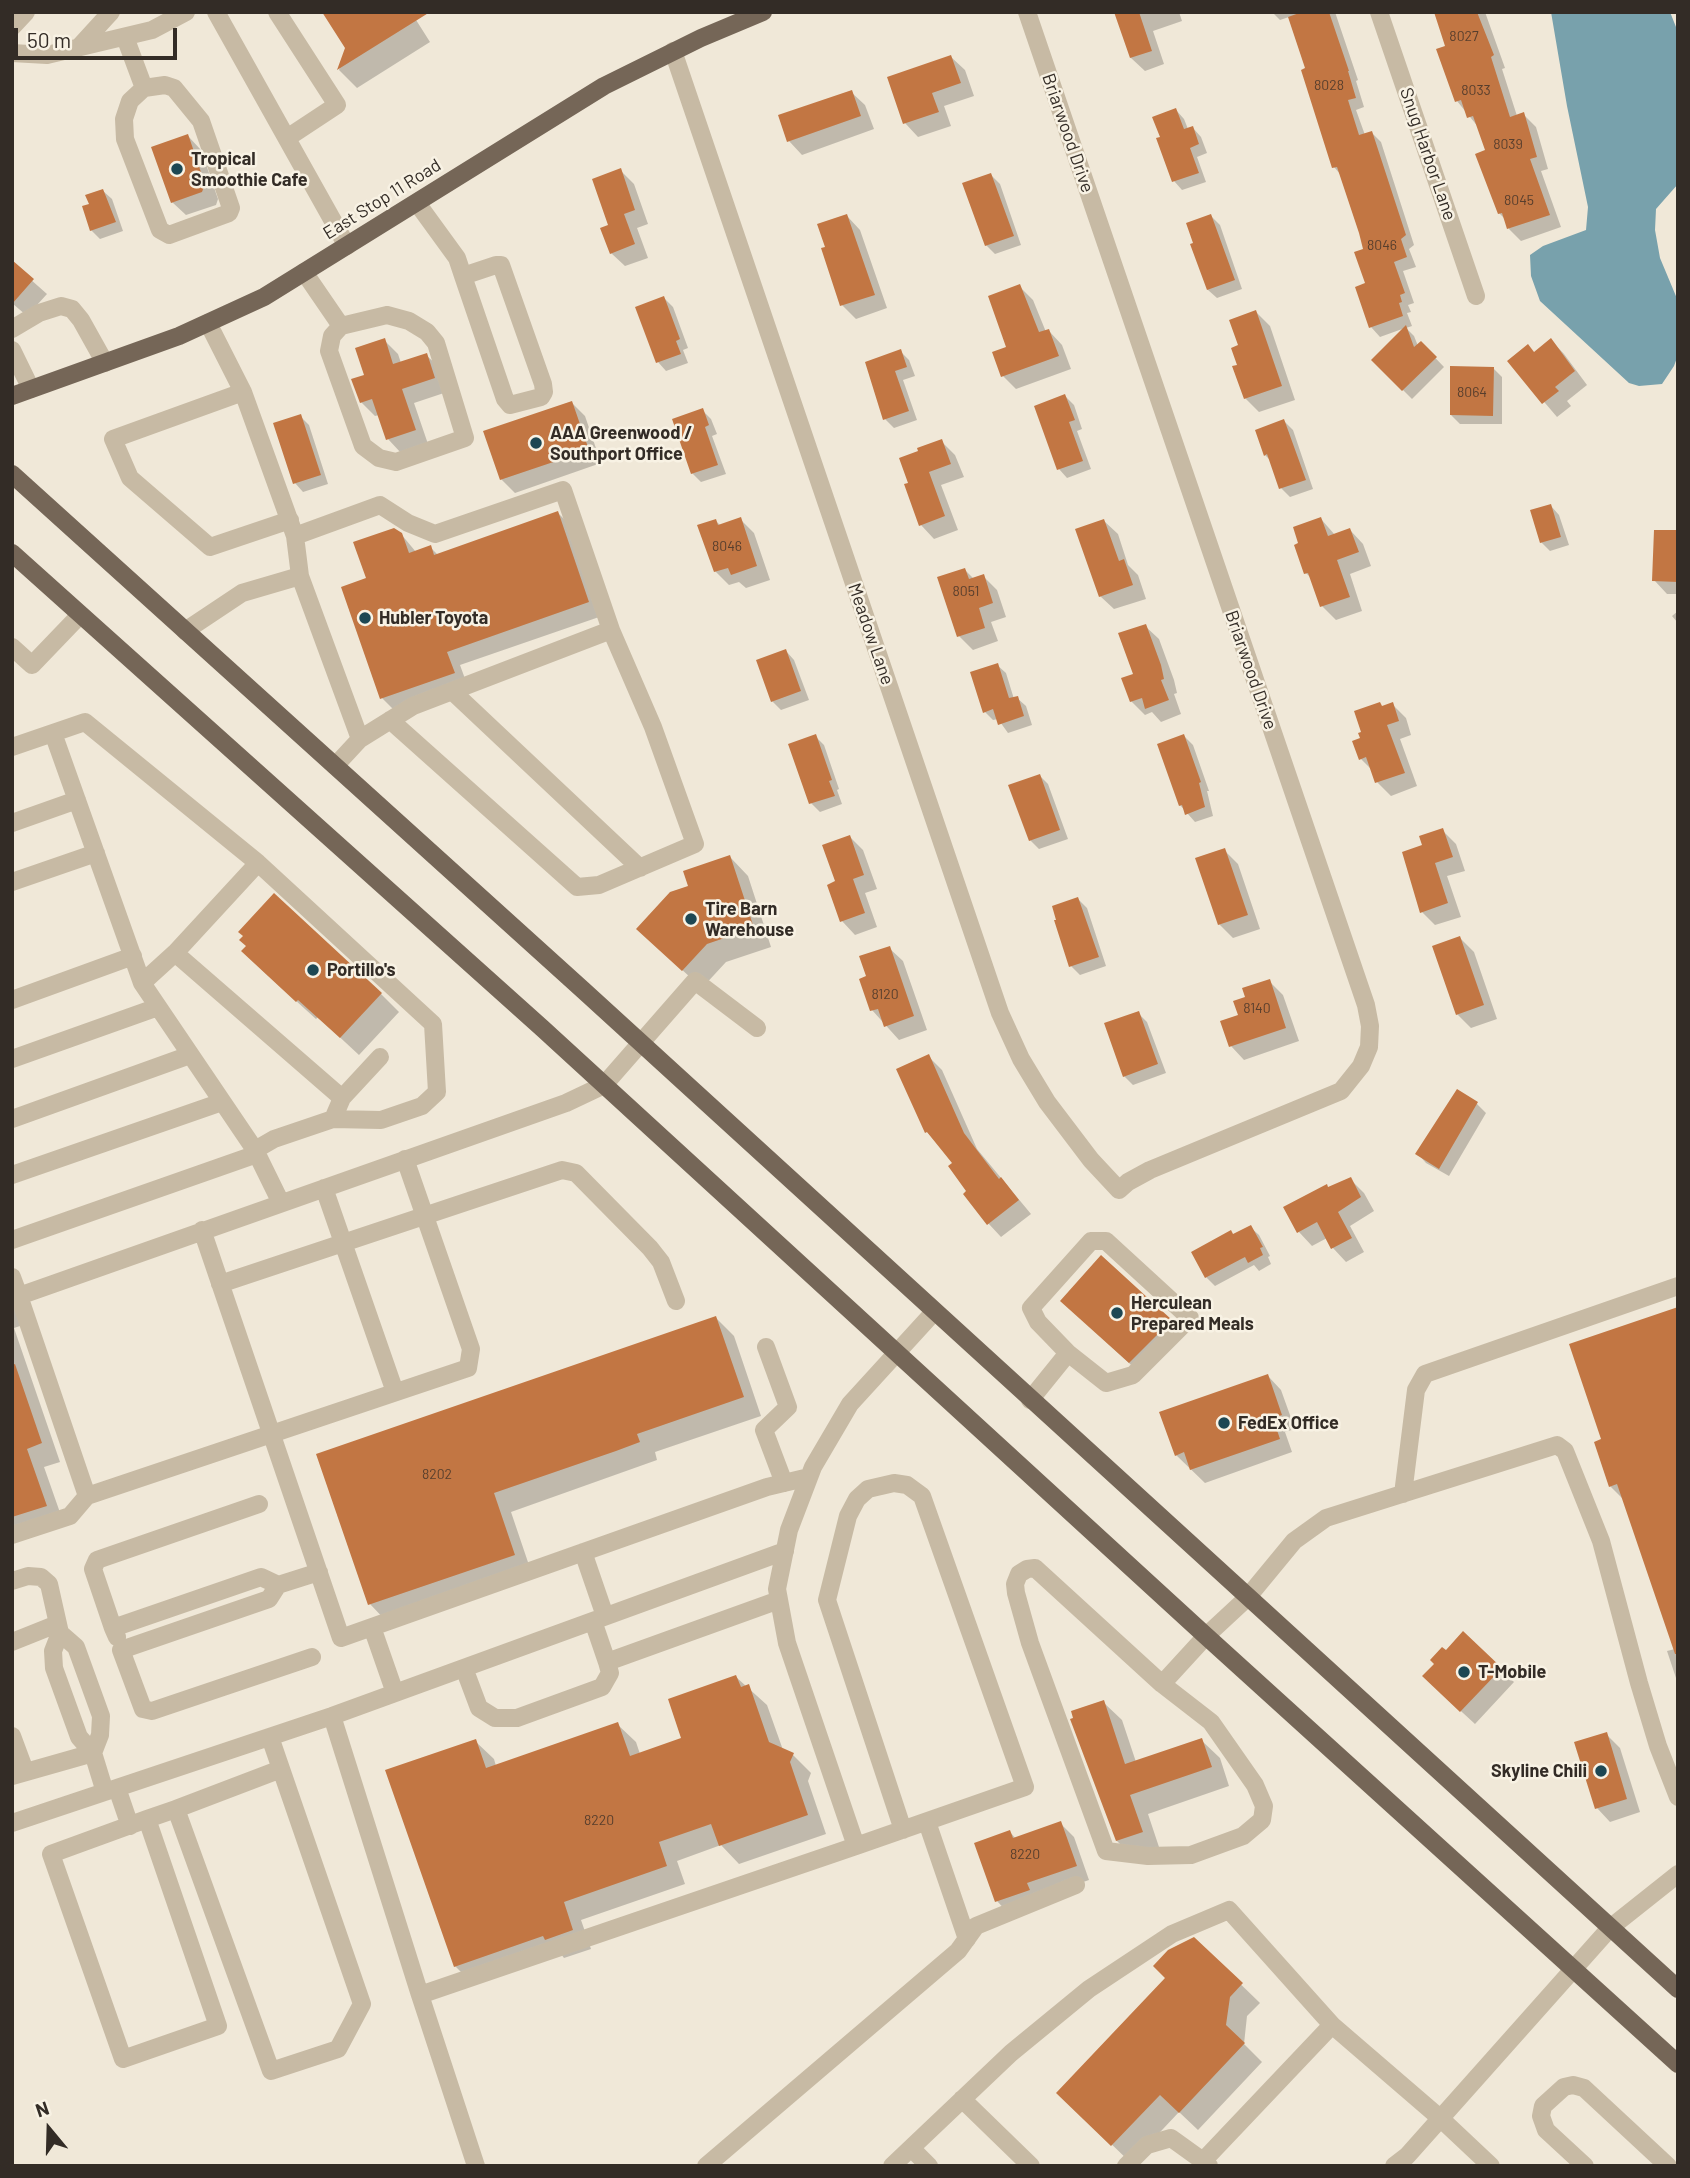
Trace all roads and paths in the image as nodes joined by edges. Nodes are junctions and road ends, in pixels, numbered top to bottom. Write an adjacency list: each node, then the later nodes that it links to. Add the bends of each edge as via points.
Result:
1 (26, 12): 9 (street)
2 (111, 12): 11 (street)
3 (186, 12): 10 (street, via 152,30)
4 (216, 12): 15 (street)
5 (277, 12): 15 (street, via 337,105)
6 (763, 12): 12 (main road, East Stop 11 Road)
7 (1027, 12): 68 (street, Briarwood Drive, via 1370,1026 1369,1047 1361,1066 1341,1091 1150,1170)
8 (1379, 12): 20 (street, Snug Harbor Lane)
9 (12, 27)
10 (125, 37): 11 (street); 14 (street)
11 (79, 47): 13 (street, via 47,55)
12 (673, 51): 16 (main road, East Stop 11 Road, via 555,114); 68 (street, Meadow Lane, via 1000,1013 1047,1102)
13 (12, 53)
14 (144, 88): 14 (street, via 130,100 124,119 125,139 160,230 170,234 229,213 201,121 174,88)
15 (286, 138): 17 (street)
16 (417, 203): 17 (main road, East Stop 11 Road); 19 (street, via 452,248)
17 (347, 246): 18 (main road, East Stop 11 Road)
18 (304, 272): 21 (main road, East Stop 11 Road); 22 (street)
19 (463, 276): 19 (street, via 505,399 510,405 541,397 544,384 501,265)
20 (1476, 296)
21 (208, 323): 25 (main road, East Stop 11 Road); 27 (street)
22 (341, 326): 22 (street, via 332,336 329,351 363,446 379,458 396,462 465,438 436,344 427,332 387,315)
23 (12, 329): 25 (street, via 39,313 61,306 72,309)
24 (12, 350): 26 (street)
25 (104, 363): 26 (main road, East Stop 11 Road)
26 (31, 389): 28 (main road, East Stop 11 Road)
27 (243, 392): 30 (street); 30 (street, via 113,439 130,478 210,547)
28 (12, 396)
29 (12, 474): 35 (main road)
30 (293, 528): 32 (street); 34 (street, via 380,505 435,534 563,490)
31 (12, 554): 33 (main road)
32 (300, 576): 35 (street, via 242,593); 40 (street)
33 (80, 615): 36 (street, via 32,665); 59 (main road)
34 (611, 630): 37 (street); 47 (street, via 653,727 695,844)
35 (185, 631): 42 (main road)
36 (12, 647)
37 (452, 691): 38 (street); 47 (street)
38 (390, 720): 40 (street); 47 (street, via 576,887 599,885)
39 (53, 733): 41 (street); 43 (street); 46 (street, via 85,722)
40 (360, 739): 42 (street)
41 (12, 747)
42 (335, 766): 55 (main road)
43 (77, 800): 44 (street); 45 (street)
44 (12, 823)
45 (96, 853): 48 (street); 50 (street)
46 (258, 863): 49 (street); 63 (street, via 433,1024 437,1092 422,1106 382,1120)
47 (640, 868)
48 (12, 882)
49 (175, 953): 51 (street); 60 (street)
50 (134, 956): 51 (street); 52 (street)
51 (142, 983): 53 (street)
52 (12, 1000)
53 (158, 1007): 56 (street); 58 (street)
54 (757, 1028): 55 (street, via 695,981)
55 (639, 1042): 59 (street); 79 (main road)
56 (190, 1055): 61 (street); 62 (street)
57 (380, 1057): 60 (street)
58 (12, 1059)
59 (604, 1085): 65 (street, via 566,1103); 82 (main road)
60 (342, 1098): 63 (street)
61 (222, 1102): 64 (street); 66 (street)
62 (12, 1119)
63 (333, 1119): 64 (street, via 274,1139)
64 (256, 1152): 69 (street); 72 (street)
65 (405, 1159): 67 (street); 70 (street)
66 (12, 1175)
67 (324, 1188): 69 (street); 73 (street)
68 (1119, 1190)
69 (281, 1203): 71 (street)
70 (424, 1214): 73 (street); 78 (street, via 562,1170 576,1173 661,1262); 83 (street, via 471,1349 470,1359 468,1368)
71 (202, 1230): 75 (street); 77 (street)
72 (12, 1240)
73 (343, 1241): 75 (street); 83 (street)
74 (12, 1277): 77 (street)
75 (220, 1284): 85 (street)
76 (1678, 1286): 88 (street, via 1424,1374 1416,1390)
77 (19, 1296): 89 (street)
78 (676, 1301)
79 (934, 1312): 82 (street); 84 (main road)
80 (766, 1347): 87 (street, via 788,1408 764,1430)
81 (1068, 1353): 81 (street, via 1106,1383 1133,1375 1190,1318 1106,1241 1091,1241 1031,1308); 84 (street)
82 (898, 1354): 86 (street, via 850,1404); 103 (main road)
83 (395, 1392): 85 (street)
84 (1030, 1400): 97 (main road)
85 (272, 1434): 89 (street); 94 (street)
86 (809, 1477): 87 (street); 92 (street)
87 (784, 1483): 93 (street)
88 (1403, 1494): 97 (street, via 1326,1518 1294,1541); 118 (street, via 1558,1444 1565,1451 1601,1541 1651,1721)
89 (88, 1496): 91 (street, via 70,1516)
90 (260, 1504): 102 (street, via 97,1560 93,1569)
91 (12, 1535)
92 (785, 1551): 98 (street); 99 (street)
93 (583, 1552): 99 (street); 100 (street)
94 (319, 1572): 96 (street); 100 (street, via 341,1638)
95 (12, 1581): 101 (street, via 41,1577 49,1584)
96 (278, 1586): 102 (street, via 261,1577); 105 (street, via 269,1599)
97 (1247, 1598): 103 (street); 127 (main road)
98 (779, 1600): 107 (street); 124 (street, via 787,1643)
99 (599, 1619): 107 (street); 108 (street)
100 (372, 1627): 110 (street)
101 (59, 1628): 104 (street); 114 (street, via 54,1668 79,1737); 114 (street, via 76,1647 101,1716)
102 (113, 1628): 105 (street)
103 (1206, 1636): 109 (street); 129 (main road)
104 (12, 1642)
105 (121, 1650): 106 (street, via 143,1709 152,1711)
106 (312, 1657)
107 (607, 1662): 108 (street, via 610,1673 602,1687 517,1718 495,1718 479,1708)
108 (464, 1668): 110 (street)
109 (1162, 1684): 109 (street, via 1211,1722 1255,1785 1264,1806 1262,1820 1242,1836 1191,1855 1148,1857 1106,1852 1030,1643 1016,1593 1019,1574 1035,1568)
110 (395, 1693): 111 (street)
111 (332, 1716): 113 (street); 131 (street)
112 (12, 1737): 116 (street)
113 (270, 1737): 115 (street); 117 (street)
114 (93, 1754): 116 (street); 117 (street)
115 (281, 1769): 119 (street); 119 (street, via 362,2004 338,2049 271,2071)
116 (19, 1774)
117 (111, 1790): 120 (street); 122 (street)
118 (1678, 1797)
119 (176, 1809): 120 (street)
120 (138, 1822): 120 (street, via 51,1854 123,2059 218,2026)
121 (927, 1822): 123 (street); 123 (street, via 1025,1787 922,1496 907,1485 894,1483 868,1489 857,1499 848,1516 827,1600); 128 (street)
122 (12, 1823)
123 (903, 1830): 124 (street)
124 (856, 1846): 131 (street)
125 (1678, 1874): 127 (street)
126 (1076, 1885): 128 (street, via 976,1926)
127 (1610, 1928): 129 (street); 130 (main road)
128 (967, 1939): 139 (street)
129 (1572, 1968): 133 (main road); 135 (street)
130 (1678, 1989)
131 (420, 1994): 138 (street)
132 (1332, 2025): 134 (street, via 1229,1910 1172,1934 1089,1989); 135 (street); 137 (street)
133 (1678, 2064)
134 (962, 2099): 136 (street); 142 (street)
135 (1440, 2118): 144 (street); 145 (street)
136 (911, 2148): 140 (street); 141 (street)
137 (1206, 2163): 143 (street, via 1171,2138 1147,2145)
138 (476, 2166)
139 (706, 2166)
140 (892, 2166)
141 (929, 2166)
142 (1031, 2166)
143 (1126, 2166)
144 (1394, 2166)
145 (1491, 2166)
146 (1585, 2166): 147 (street, via 1546,2130 1541,2116 1543,2106 1564,2087 1573,2085 1584,2088)
147 (1668, 2166)

